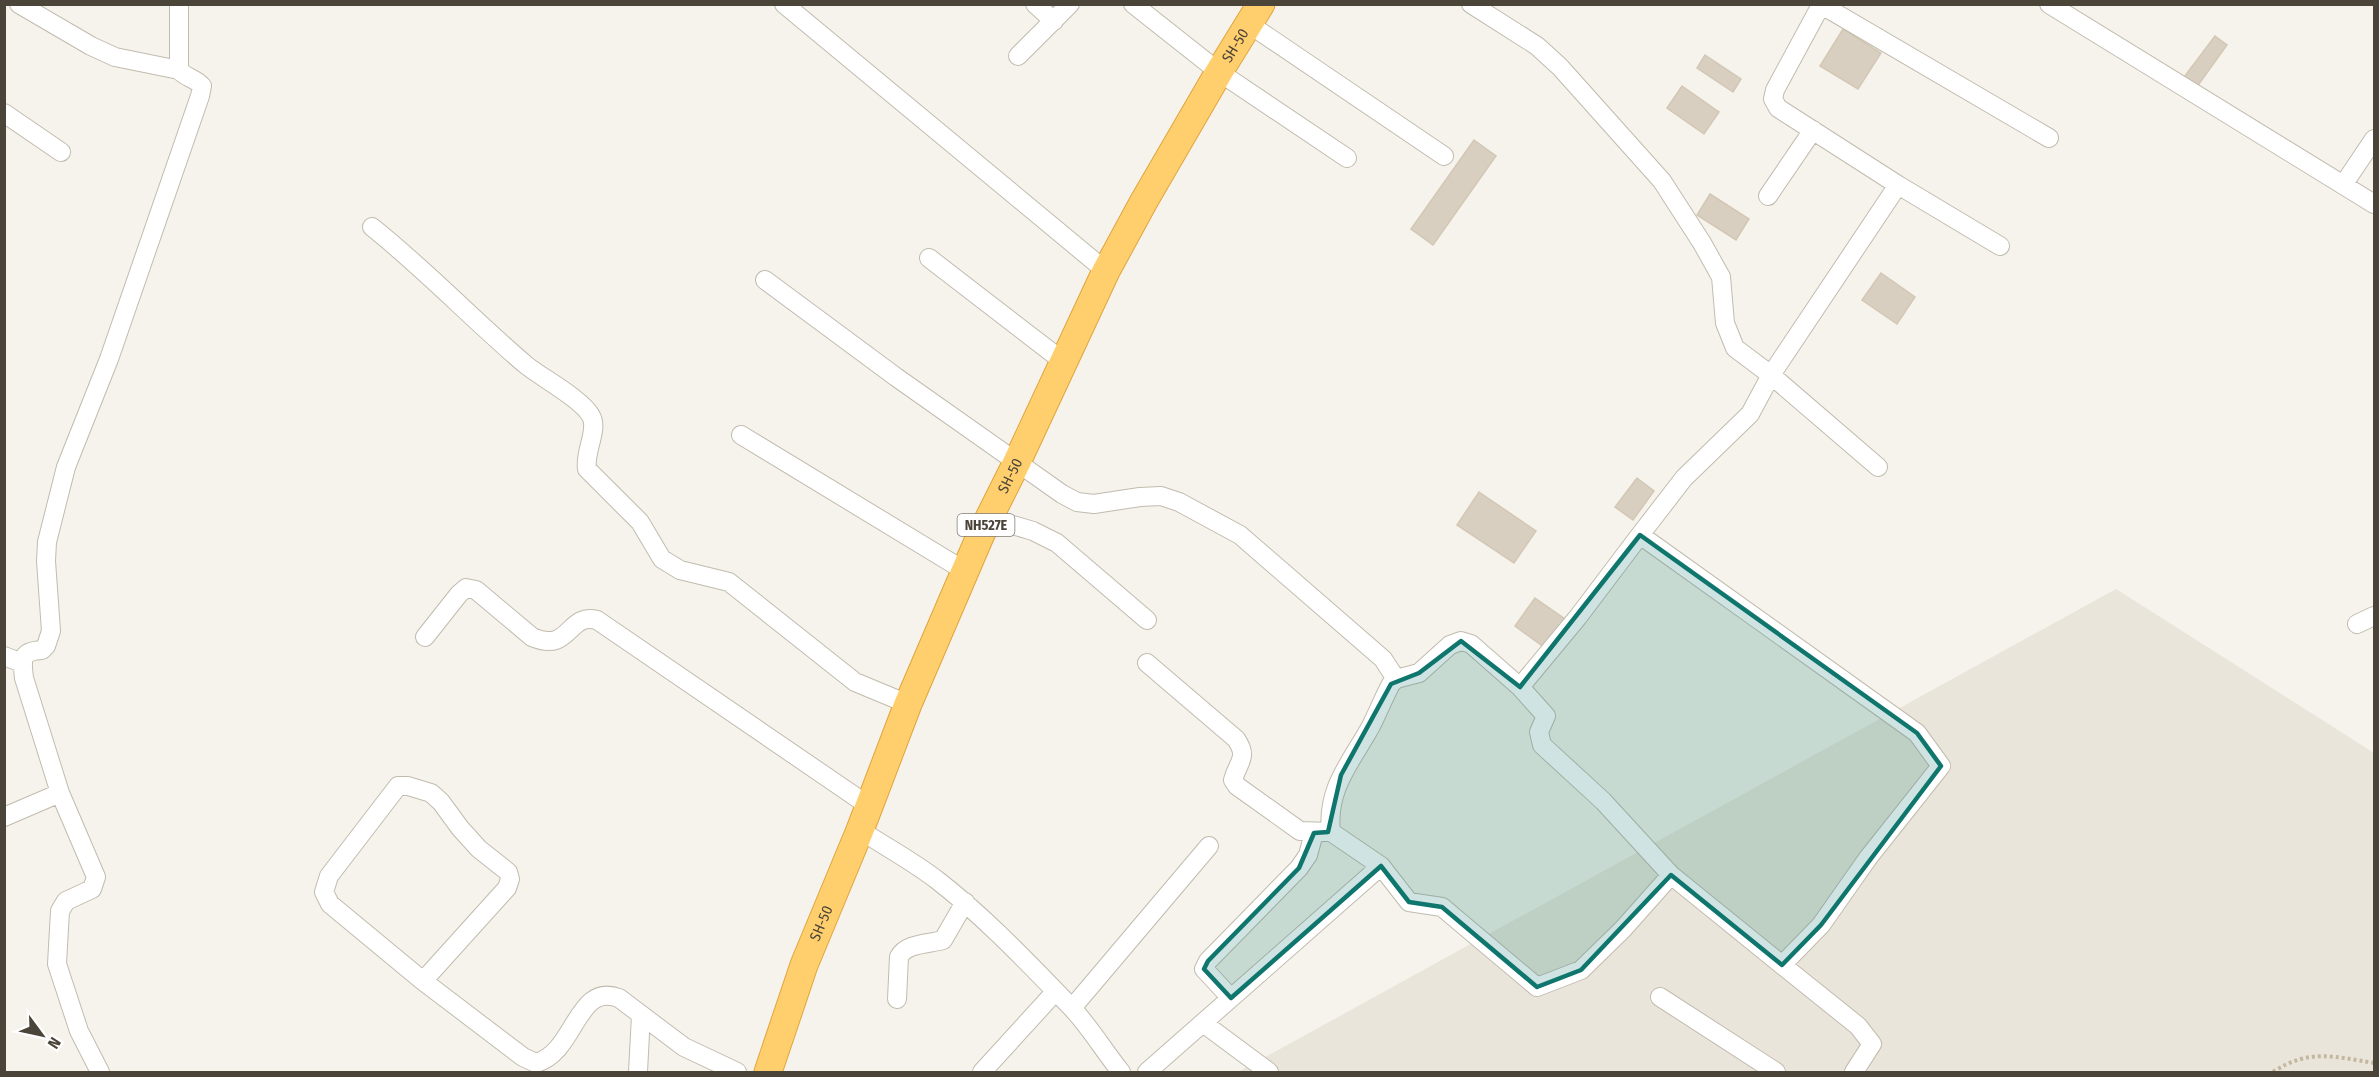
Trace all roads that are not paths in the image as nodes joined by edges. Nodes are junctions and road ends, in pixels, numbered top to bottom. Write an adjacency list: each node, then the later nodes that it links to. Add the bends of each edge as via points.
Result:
1 (19, 4): 13 (street, via 61,31 115,57)
2 (179, 4): 13 (street)
3 (784, 4): 29 (street)
4 (1035, 4): 11 (street)
5 (1070, 4): 11 (street)
6 (1133, 4): 14 (street)
7 (1471, 4): 32 (street, via 1537,46 1560,67 1662,181 1721,277 1725,323 1736,348)
8 (2049, 4): 22 (street)
9 (1821, 5): 16 (street, via 1773,99 1778,108); 17 (street)
10 (1255, 14): 14 (highway, SH-50 / NH527E); 20 (street)
11 (1054, 21): 12 (street)
12 (1018, 56)
13 (179, 70): 44 (street, via 202,86 200,96 109,359 66,467 47,542 49,640 42,650 26,653)
14 (1219, 72): 21 (street); 29 (highway, SH-50 / NH527E)
15 (4, 113): 19 (street)
16 (1813, 130): 23 (street); 24 (street)
17 (2049, 138)
18 (2374, 139): 22 (street)
19 (61, 152)
20 (1444, 156)
21 (1347, 158)
22 (2343, 184): 25 (street)
23 (1898, 185): 27 (street); 32 (street)
24 (1768, 196)
25 (2374, 204)
26 (372, 227): 48 (street, via 527,366 591,416 595,427 585,457 587,469 640,522 662,559 680,570 729,582 855,682)
27 (2000, 246)
28 (930, 258): 31 (street)
29 (1106, 271): 31 (highway, SH-50 / NH527E)
30 (765, 280): 34 (street)
31 (1064, 362): 34 (highway, SH-50 / NH527E)
32 (1771, 375): 35 (street); 37 (street, via 1750,414 1684,478)
33 (741, 435): 38 (street)
34 (1016, 464): 36 (highway, SH-50 / NH527E); 46 (street, via 1077,501 1094,504 1161,496 1240,535 1383,659)
35 (1878, 467)
36 (989, 518): 38 (highway, SH-50 / NH527E); 40 (street, via 1057,543)
37 (1640, 535): 47 (street); 57 (street, via 1917,733 1941,766 1821,925)
38 (965, 571): 48 (highway, SH-50 / NH527E)
39 (2374, 616): 41 (street)
40 (1147, 620)
41 (2357, 624)
42 (425, 637): 51 (street, via 466,588 476,590 542,642 552,643 579,621 597,620)
43 (4, 656): 44 (street)
44 (22, 663): 49 (street)
45 (1147, 663): 52 (street, via 1236,739 1243,758 1233,780 1237,786 1300,831)
46 (1396, 679): 47 (street, via 1419,673 1450,645 1461,641 1471,644); 52 (street, via 1341,775 1330,824)
47 (1520, 687): 55 (street, via 1545,716 1539,732 1542,745 1603,801)
48 (908, 704): 51 (highway, SH-50 / NH527E)
49 (60, 793): 50 (street); 66 (street, via 96,877 92,889 66,901 60,911 57,964 79,1031)
50 (4, 817)
51 (865, 818): 56 (street); 69 (highway, SH-50 / NH527E, via 804,965)
52 (1322, 833): 54 (street); 61 (street, via 1299,868 1208,961 1204,969)
53 (1209, 846): 63 (street)
54 (1381, 866): 55 (street, via 1409,903 1442,907 1536,987 1581,970); 61 (street)
55 (1671, 875): 57 (street)
56 (965, 903): 59 (street, via 1032,964); 62 (street, via 943,940 902,952)
57 (1782, 965): 75 (street, via 1858,1026 1872,1044)
58 (423, 981): 58 (street, via 330,904 324,892 329,876 398,786 430,793 441,802 460,828 508,872 510,879 507,888); 64 (street, via 523,1057 536,1062 548,1059 559,1049 588,1003 599,995 619,998)
59 (1055, 992): 63 (street); 70 (street)
60 (1660, 997): 74 (street)
61 (1232, 998): 65 (street)
62 (897, 999)
63 (1072, 1008): 71 (street)
64 (641, 1015): 67 (street); 68 (street, via 684,1047)
65 (1203, 1023): 72 (street); 73 (street)
66 (100, 1072)
67 (638, 1072)
68 (737, 1072)
69 (768, 1072)
70 (982, 1072)
71 (1121, 1072)
72 (1147, 1072)
73 (1269, 1072)
74 (1776, 1072)
75 (1854, 1072)

